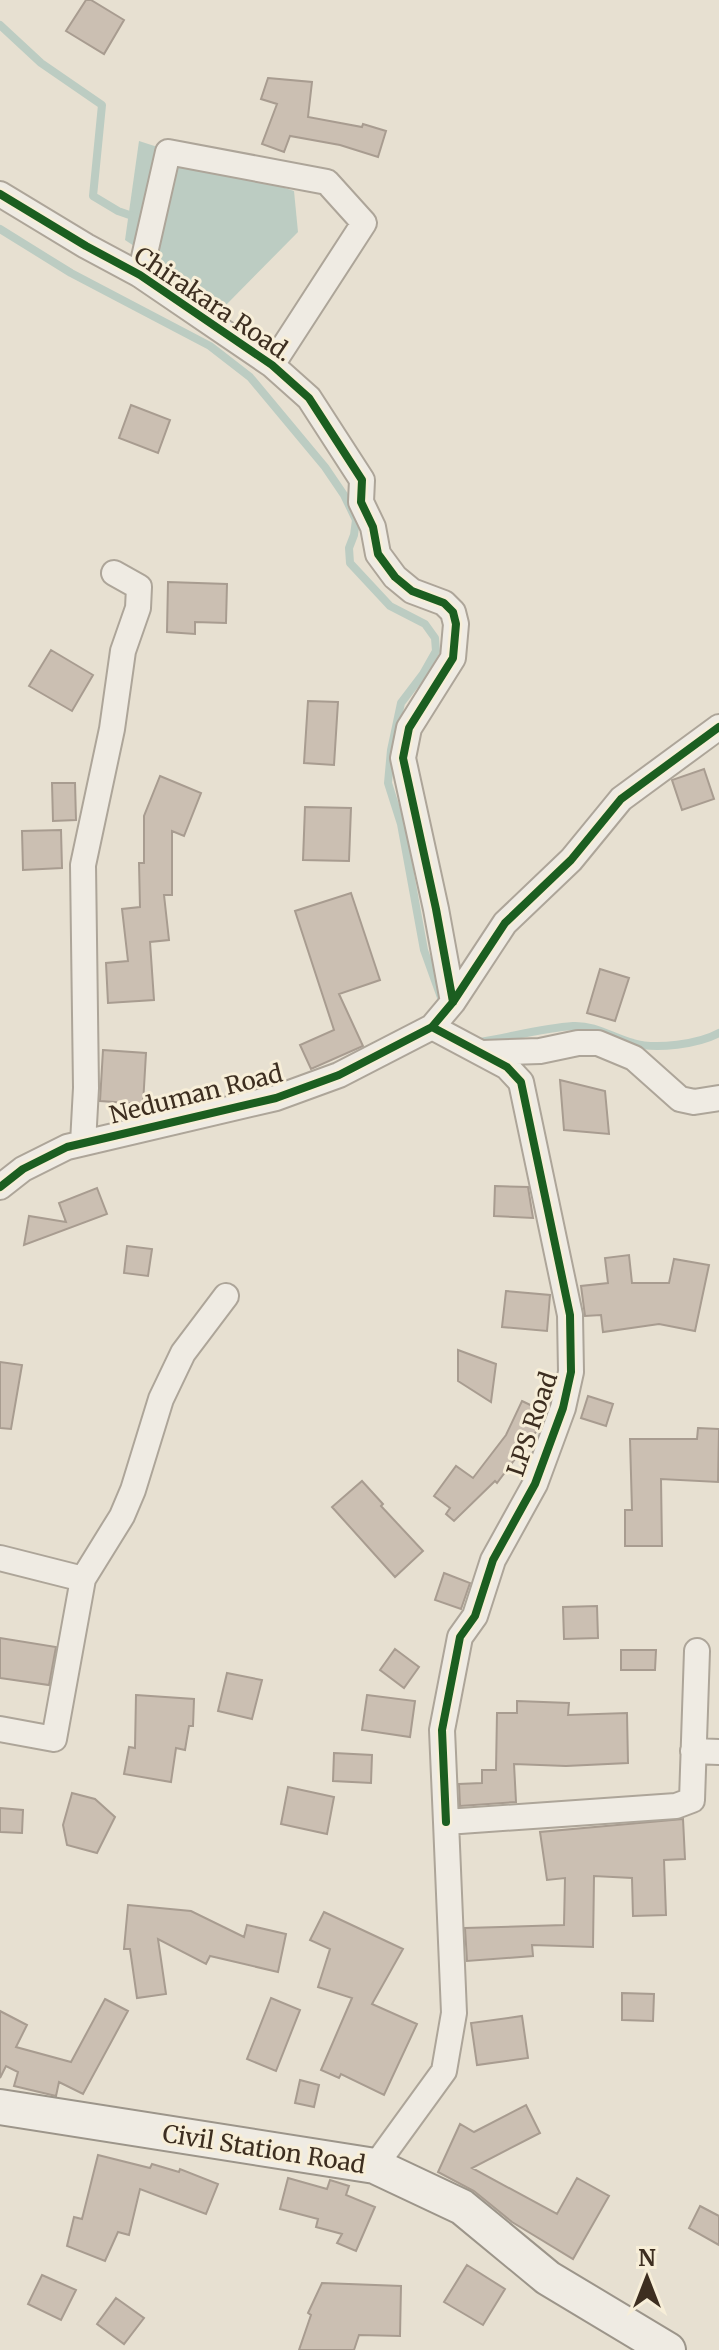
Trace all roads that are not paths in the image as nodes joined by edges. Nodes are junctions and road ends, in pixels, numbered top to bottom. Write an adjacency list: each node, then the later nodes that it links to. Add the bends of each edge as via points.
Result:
1 (0, 194): 2 (street, Chirakara Road.)
2 (140, 275): 3 (street, Chirakara Road.); 3 (street, via 168,152 327,182 364,223)
3 (272, 365): 6 (street, Chirakara Road., via 309,398 362,480 361,502 386,566 412,591 453,612 453,658 409,728 403,758)
4 (114, 573): 10 (street, via 139,587 138,608 123,651 83,865)
5 (719, 727): 6 (street, via 621,799 571,860 505,923)
6 (453, 1002): 7 (street)
7 (432, 1027): 8 (street, LPS Road); 10 (street, Neduman Road, via 377,1058 276,1098)
8 (480, 1053): 9 (street, via 598,1043 634,1058 680,1099); 19 (street, LPS Road, via 507,1067 521,1082 564,1280 572,1351 563,1408 535,1484 493,1560 475,1616 460,1637 442,1730)
9 (719, 1098)
10 (83, 1143): 11 (street, Neduman Road, via 23,1169)
11 (0, 1187)
12 (226, 1296): 14 (street, via 183,1353 161,1399 122,1516)
13 (0, 1558): 14 (street)
14 (83, 1579): 16 (street, via 54,1739)
15 (697, 1651): 17 (street)
16 (0, 1729)
17 (693, 1751): 18 (street); 19 (street, via 692,1800 676,1806)
18 (719, 1752)
19 (446, 1822): 21 (street, LPS Road, via 454,2013 444,2071)
20 (0, 2107): 21 (main road, Civil Station Road)
21 (375, 2166): 22 (main road, Civil Station Road, via 462,2207 548,2278)
22 (668, 2350)

